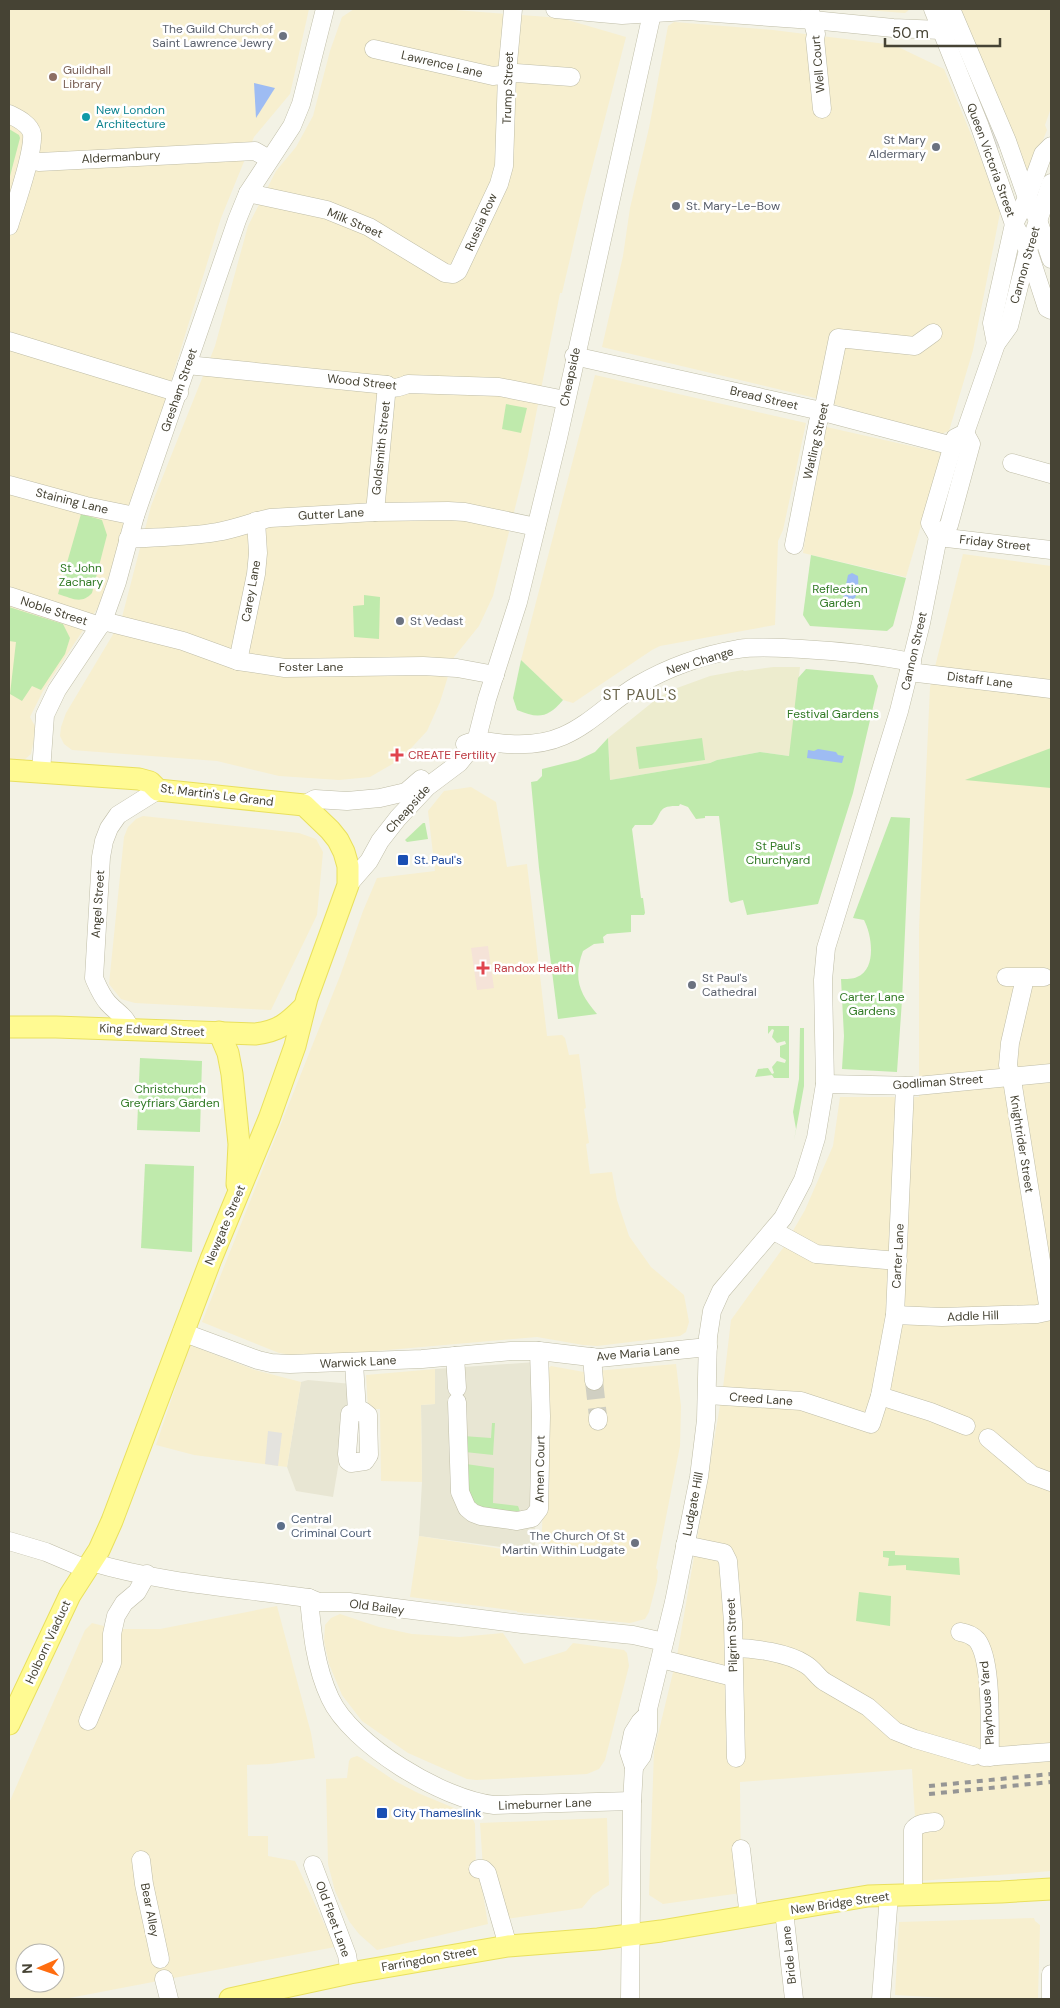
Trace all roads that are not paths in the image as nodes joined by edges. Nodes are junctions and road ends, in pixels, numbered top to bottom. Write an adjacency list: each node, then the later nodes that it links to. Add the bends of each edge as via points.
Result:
1 (325, 9): 17 (street, Gresham Street, via 302,104 292,126)
2 (513, 9): 11 (street, Trump Street)
3 (555, 9): 6 (street, via 622,15)
4 (932, 9): 9 (street, Queen Victoria Street)
5 (951, 9): 8 (street, Queen Victoria Street)
6 (652, 11): 7 (street); 32 (street, Cheapside)
7 (811, 14): 9 (street, via 886,28); 13 (street, Well Court)
8 (958, 27): 9 (street); 21 (street, Queen Victoria Street, via 1008,141)
9 (941, 30): 22 (street, Queen Victoria Street)
10 (374, 49): 11 (street, Lawrence Lane, via 492,76)
11 (507, 74): 12 (street, Lawrence Lane); 18 (street, Trump Street)
12 (571, 76)
13 (822, 109)
14 (9, 114): 16 (street, via 29,128 32,134)
15 (1051, 146): 21 (street, Cannon Street, via 1043,154)
16 (28, 160): 17 (street, Aldermanbury, via 255,150); 24 (street)
17 (269, 160): 20 (street, Gresham Street)
18 (504, 166): 27 (street, Russia Row, via 461,267)
19 (1051, 183): 23 (street, Cannon Street)
20 (248, 193): 27 (street, Milk Street, via 327,210 369,227 445,273); 33 (street, Gresham Street)
21 (1027, 198): 22 (street, Cannon Street); 23 (street, Queen Victoria Street)
22 (1014, 224): 25 (street, Queen Victoria Street); 31 (street, Cannon Street, via 992,323)
23 (1043, 224): 25 (street, Cannon Street); 26 (street, Queen Victoria Street)
24 (9, 226)
25 (1028, 250): 28 (street, Queen Victoria Street, via 1047,308); 31 (street, Cannon Street, via 1008,326)
26 (1051, 259)
27 (453, 274)
28 (1051, 310)
29 (933, 333): 37 (street, Watling Street, via 915,346 838,338)
30 (9, 341): 35 (street)
31 (996, 344): 38 (street, Cannon Street)
32 (574, 356): 36 (street, Cheapside); 37 (street, Bread Street)
33 (187, 365): 34 (street, Wood Street); 35 (street, Gresham Street)
34 (387, 384): 36 (street, Wood Street, via 391,388 408,384 499,387); 43 (street, Goldsmith Street)
35 (179, 393): 44 (street, Gresham Street)
36 (565, 400): 46 (street, Cheapside)
37 (822, 412): 39 (street, Bread Street); 49 (street, Watling Street)
38 (965, 433): 39 (street, Cannon Street, via 956,438); 47 (street, Cannon Street, via 971,444 949,525)
39 (953, 446): 47 (street, Cannon Street, via 930,524)
40 (1012, 463): 41 (street)
41 (1051, 474)
42 (9, 485): 44 (street, Staining Lane)
43 (376, 512): 45 (street, Gutter Lane); 46 (street, Gutter Lane, via 465,512)
44 (135, 516): 48 (street, Gresham Street)
45 (256, 521): 48 (street, Gutter Lane, via 216,533); 53 (street, Carey Lane, via 256,574)
46 (536, 527): 55 (street, Cheapside, via 518,602)
47 (938, 537): 50 (street, Friday Street); 54 (street, Cannon Street)
48 (128, 539): 52 (street, Gresham Street)
49 (794, 545)
50 (1051, 550)
51 (9, 596): 52 (street, Noble Street)
52 (102, 623): 53 (street, Foster Lane, via 183,641); 59 (street, Gresham Street, via 49,705 43,727)
53 (238, 661): 55 (street, Foster Lane, via 285,668 423,666)
54 (911, 667): 56 (street, Distaff Lane); 57 (street, New Change, via 874,655 772,647 739,649 664,671 637,685 593,718 562,736 520,744); 72 (street, Cannon Street, via 884,765 826,948)
55 (495, 675): 57 (street, Cheapside)
56 (1051, 689)
57 (476, 742): 61 (street, Cheapside, via 462,746 445,758 406,792 370,800 315,799); 62 (street, Cheapside, via 398,818 369,861)
58 (9, 770): 59 (main road, St. Martin's Le Grand)
59 (41, 772): 60 (main road, St. Martin's Le Grand, via 139,779 150,782)
60 (158, 790): 61 (main road, St. Martin's Le Grand); 68 (street, Angel Street, via 118,815 109,828 101,857 94,978 99,991 126,1019)
61 (304, 805): 62 (main road, via 338,840 348,866)
62 (348, 884): 66 (main road, Newgate Street)
63 (1006, 977): 65 (street)
64 (1044, 977): 65 (street)
65 (1025, 978): 71 (street, Knightrider Street, via 1010,1043 1008,1066)
66 (304, 1007): 69 (main road, via 277,1030 255,1034); 74 (main road, Newgate Street, via 295,1046 270,1119)
67 (9, 1027): 68 (main road, King Edward Street)
68 (131, 1030): 69 (main road, King Edward Street)
69 (219, 1032): 74 (main road, King Edward Street, via 230,1063 239,1144)
70 (1051, 1073): 71 (street, Godliman Street)
71 (1011, 1077): 73 (street, Godliman Street); 77 (street, Knightrider Street)
72 (825, 1084): 73 (street, Godliman Street); 75 (street, via 811,1159 796,1195)
73 (905, 1086): 76 (street, Carter Lane)
74 (236, 1196): 79 (main road, Newgate Street)
75 (774, 1231): 76 (street, via 816,1254); 80 (street, Ludgate Hill, via 721,1291 710,1317)
76 (898, 1261): 78 (street, Carter Lane)
77 (1050, 1311): 78 (street, Addle Hill, via 1037,1314)
78 (895, 1316): 87 (street, Carter Lane)
79 (182, 1332): 84 (street, Warwick Lane, via 271,1363); 95 (main road, Newgate Street, via 112,1521)
80 (708, 1347): 83 (street, Ave Maria Lane); 86 (street, Ludgate Hill)
81 (539, 1351): 82 (street, Warwick Lane); 82 (street, Amen Court, via 539,1509 526,1520 473,1513 460,1492); 83 (street, Ave Maria Lane)
82 (456, 1356): 84 (street, Warwick Lane)
83 (592, 1357): 85 (street)
84 (354, 1363): 88 (street)
85 (594, 1381)
86 (708, 1394): 89 (street, Creed Lane, via 801,1401); 94 (street, Ludgate Hill, via 701,1463)
87 (880, 1396): 89 (street, Carter Lane); 90 (street)
88 (357, 1411)
89 (871, 1424)
90 (966, 1426)
91 (988, 1438): 92 (street, via 1032,1475)
92 (1051, 1482)
93 (9, 1540): 95 (street, Old Bailey)
94 (685, 1545): 99 (street, Ludgate Hill); 100 (street, Pilgrim Street, via 727,1556)
95 (89, 1565): 96 (street, Old Bailey); 104 (main road, Holborn Viaduct, via 70,1595)
96 (147, 1574): 97 (street, Old Bailey); 103 (street, via 116,1616 112,1663)
97 (309, 1598): 99 (street, Old Bailey, via 319,1602 349,1602 640,1636); 108 (street, Limeburner Lane, via 314,1649 334,1706 364,1740 420,1778 472,1802 494,1805)
98 (960, 1632): 106 (street, Playhouse Yard, via 976,1639 986,1662)
99 (664, 1642): 101 (street, Ludgate Hill)
100 (734, 1648): 102 (street, Pilgrim Street); 106 (street, via 795,1659 814,1669 825,1682 868,1706 895,1731)
101 (661, 1660): 102 (street); 108 (street, Ludgate Hill, via 647,1715 648,1732 642,1756 634,1768)
102 (733, 1677): 107 (street, Pilgrim Street)
103 (88, 1721)
104 (9, 1724)
105 (1051, 1752): 106 (street)
106 (982, 1756)
107 (736, 1758)
108 (632, 1802): 119 (street, Ludgate Hill)
109 (935, 1822): 115 (street, via 922,1823 913,1830)
110 (741, 1849): 118 (street)
111 (141, 1860): 121 (street, Bear Alley)
112 (313, 1865): 122 (street, Old Fleet Lane, via 348,1956)
113 (478, 1869): 120 (street, via 487,1873)
114 (1051, 1892): 115 (main road, New Bridge Street)
115 (913, 1894): 116 (main road, New Bridge Street)
116 (889, 1895): 117 (main road, New Bridge Street); 129 (street)
117 (784, 1911): 118 (main road, New Bridge Street); 128 (street, Bride Lane)
118 (749, 1917): 119 (main road, New Bridge Street)
119 (631, 1935): 120 (main road, Farringdon Street); 127 (street, Ludgate Hill)
120 (508, 1946): 122 (main road, Farringdon Street)
121 (160, 1959)
122 (350, 1973): 126 (main road, Farringdon Street)
123 (1051, 1974): 130 (street)
124 (164, 1979): 125 (street)
125 (168, 1999)
126 (230, 1999)
127 (630, 1999)
128 (794, 1999)
129 (882, 1999)
130 (1051, 1999)

